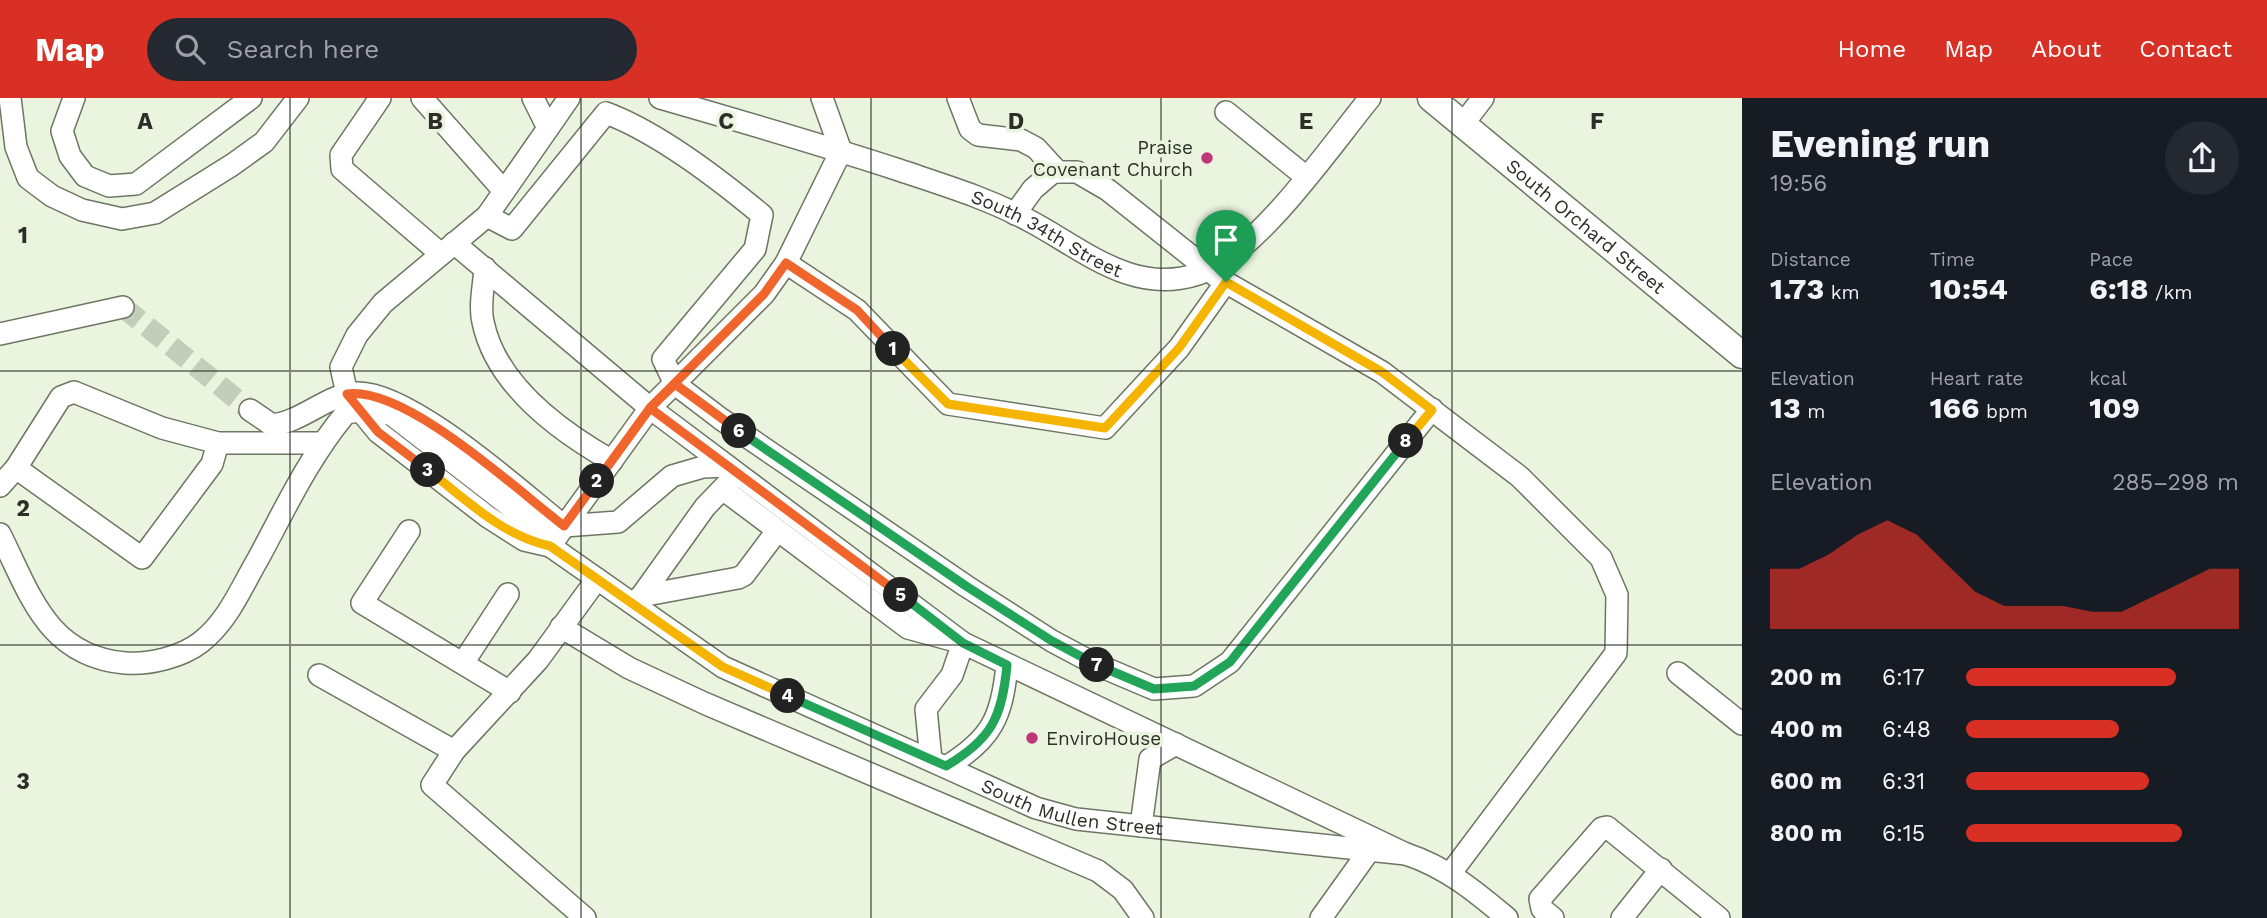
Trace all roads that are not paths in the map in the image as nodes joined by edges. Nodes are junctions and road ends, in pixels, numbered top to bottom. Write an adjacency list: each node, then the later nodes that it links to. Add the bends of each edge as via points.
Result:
1 (10, 98): 19 (street)
2 (74, 98): 3 (street, via 62,131 70,156 85,176 109,186 136,184)
3 (251, 98)
4 (298, 98): 19 (street, via 264,142 155,213 122,219 82,210 52,196 28,178)
5 (380, 98): 27 (street, via 341,155 342,169)
6 (422, 98): 23 (street)
7 (533, 98): 18 (street)
8 (569, 98): 18 (street)
9 (660, 98): 20 (street, South 34th Street)
10 (958, 98): 21 (street, via 970,129 978,135 1021,141 1036,148)
11 (1370, 98): 22 (street, South 34th Street)
12 (1431, 98): 17 (main road, South Orchard Street)
13 (1483, 98): 17 (street)
14 (824, 100): 20 (street)
15 (619, 108): 25 (street, via 606,113 512,229); 26 (street, via 629,122 762,215)
16 (1227, 112): 22 (street)
17 (1463, 124): 33 (main road, South Orchard Street)
18 (548, 128): 23 (street)
19 (8, 148)
20 (841, 151): 24 (street, South 34th Street, via 983,198); 28 (street)
21 (1058, 172): 24 (street, via 1034,189); 30 (street, via 1077,172 1108,190)
22 (1305, 176): 30 (street, South 34th Street)
23 (504, 191): 25 (street)
24 (1015, 214): 30 (street, South 34th Street, via 1124,274 1173,281)
25 (487, 216): 27 (street)
26 (758, 235): 28 (street); 34 (street, via 755,249 663,359)
27 (448, 248): 29 (street); 35 (street, via 383,303 357,335 341,367)
28 (789, 256): 30 (street, via 857,310 948,404 1105,428 1179,348); 34 (street, via 764,294)
29 (485, 268): 36 (street); 41 (street, via 482,320 496,362 520,391 563,429)
30 (1218, 276): 38 (street, via 1382,372)
31 (123, 307): 32 (street)
32 (0, 334)
33 (1742, 355)
34 (675, 384): 36 (street); 38 (street, via 1052,641 1154,689 1194,686 1230,662)
35 (350, 405): 37 (street, via 272,425); 40 (street); 45 (street, via 369,394 410,411); 49 (street, South Mullen Street, via 392,415 533,524)
36 (650, 408): 41 (street); 43 (street)
37 (250, 410)
38 (1432, 410): 68 (street, via 1520,477 1583,537 1601,558 1617,595 1616,653)
39 (218, 443): 40 (street); 42 (street, via 162,428 74,392 61,397); 42 (street, via 212,464 142,558)
40 (321, 443): 48 (street, via 225,618 200,643 167,657 141,664 109,662 61,639 41,617)
41 (611, 461): 45 (street)
42 (16, 468): 44 (street)
43 (729, 476): 45 (street, via 703,467 672,476 618,522); 47 (street); 52 (street); 54 (street, South Mullen Street)
44 (0, 486)
45 (564, 526): 49 (street)
46 (409, 531): 55 (street, via 362,603)
47 (777, 531): 52 (street, via 738,578); 54 (street, via 908,628)
48 (0, 534)
49 (550, 546): 50 (street, South Mullen Street)
50 (597, 579): 52 (street, South Mullen Street); 53 (street)
51 (508, 594): 55 (street)
52 (638, 600): 63 (street, South Mullen Street, via 723,667)
53 (561, 628): 59 (street); 70 (street, via 629,668 704,703 1098,871 1123,890)
54 (963, 643): 56 (street, South Mullen Street); 63 (street, via 952,675 926,709)
55 (463, 663): 59 (street)
56 (1007, 665): 61 (street, South Mullen Street); 63 (street, via 1001,707 991,729 969,753)
57 (1678, 673): 60 (street)
58 (319, 675): 62 (street)
59 (510, 692): 62 (street)
60 (1742, 723)
61 (1176, 744): 64 (street, via 1150,759); 66 (street, South Mullen Street)
62 (454, 751): 69 (street, via 432,785)
63 (939, 763): 64 (street, South Mullen Street, via 1036,808 1076,819)
64 (1141, 826): 65 (street, South Mullen Street)
65 (1369, 851): 66 (street, South Mullen Street); 71 (street)
66 (1406, 854): 68 (street, South Mullen Street)
67 (1661, 869): 73 (street, via 1608,827 1602,828 1540,899 1542,909); 74 (street); 75 (street)
68 (1450, 874): 72 (street, South Mullen Street)
69 (585, 918)
70 (1143, 918)
71 (1321, 918)
72 (1507, 918)
73 (1553, 918)
74 (1622, 918)
75 (1719, 918)

